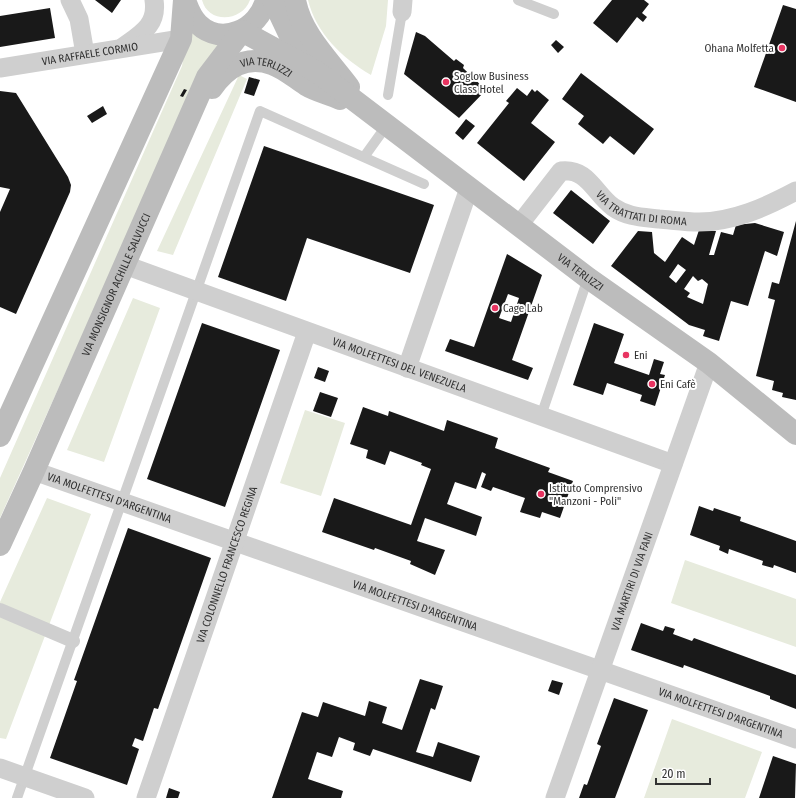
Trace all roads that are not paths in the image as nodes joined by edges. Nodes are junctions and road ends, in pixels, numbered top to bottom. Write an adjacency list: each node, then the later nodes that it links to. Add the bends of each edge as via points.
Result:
1 (70, 0): 13 (street, via 79,19)
2 (154, 0): 12 (street, via 156,9 148,28)
3 (184, 0): 10 (main road, via 198,25 212,32 227,34); 11 (main road)
4 (266, 0): 10 (main road, VIA MONSIGNOR ACHILLE SALVUCCI, via 259,17)
5 (273, 0): 15 (main road, VIA TERLIZZI, via 291,38)
6 (295, 0): 17 (main road, VIA TERLIZZI, via 308,33)
7 (518, 0): 9 (lane)
8 (402, 6): 16 (lane)
9 (554, 14)
10 (242, 31): 15 (main road, VIA TERLIZZI); 18 (main road, VIA MONSIGNOR ACHILLE SALVUCCI, via 207,77)
11 (181, 39): 12 (street, VIA RAFFAELE CORMIO); 33 (main road)
12 (121, 48): 13 (street, VIA RAFFAELE CORMIO)
13 (85, 54): 14 (street, VIA RAFFAELE CORMIO)
14 (0, 68)
15 (317, 72): 17 (main road, VIA TERLIZZI)
16 (388, 94)
17 (367, 110): 18 (main road, VIA TERLIZZI, via 307,86 273,64 256,60 240,62 220,76); 19 (main road, VIA TERLIZZI)
18 (185, 123): 25 (main road, VIA MONSIGNOR ACHILLE SALVUCCI)
19 (387, 125): 20 (lane); 22 (main road, VIA TERLIZZI)
20 (364, 157): 21 (lane); 27 (lane, via 260,111)
21 (424, 184)
22 (470, 188): 24 (main road, VIA TERLIZZI); 30 (street)
23 (796, 191): 24 (street, VIA TRATTATI DI ROMA, via 769,205 733,218 699,222 629,216 612,206 585,178 571,170 561,171)
24 (519, 225): 26 (main road, VIA TERLIZZI)
25 (125, 266): 27 (street, VIA MOLFETTESI DEL VENEZUELA); 35 (main road, VIA MONSIGNOR ACHILLE SALVUCCI)
26 (588, 278): 29 (main road, VIA TERLIZZI); 31 (lane)
27 (196, 291): 28 (street, VIA MOLFETTESI DEL VENEZUELA); 36 (lane)
28 (308, 332): 30 (street, VIA MOLFETTESI DEL VENEZUELA); 37 (street, VIA COLONNELLO FRANCESCO REGINA)
29 (709, 364): 32 (main road, VIA TERLIZZI); 34 (street, VIA MARTIRI DI VIA FANI)
30 (407, 368): 31 (street, VIA MOLFETTESI DEL VENEZUELA)
31 (541, 416): 34 (street, VIA MOLFETTESI DEL VENEZUELA)
32 (796, 434)
33 (0, 436)
34 (673, 464): 41 (street, VIA MARTIRI DI VIA FANI)
35 (34, 471): 36 (street, VIA MOLFETTESI D'ARGENTINA); 38 (main road, VIA MONSIGNOR ACHILLE SALVUCCI)
36 (122, 502): 37 (street, VIA MOLFETTESI D'ARGENTINA); 40 (lane)
37 (235, 541): 41 (street, VIA MOLFETTESI D'ARGENTINA); 47 (street, VIA COLONNELLO FRANCESCO REGINA)
38 (0, 544)
39 (0, 610): 40 (street)
40 (73, 640): 44 (lane)
41 (600, 670): 42 (street, VIA MOLFETTESI D'ARGENTINA); 48 (street, VIA MARTIRI DI VIA FANI)
42 (796, 739)
43 (0, 768): 44 (street)
44 (25, 777): 45 (lane); 46 (street)
45 (17, 798)
46 (85, 798)
47 (146, 798)
48 (555, 798)

